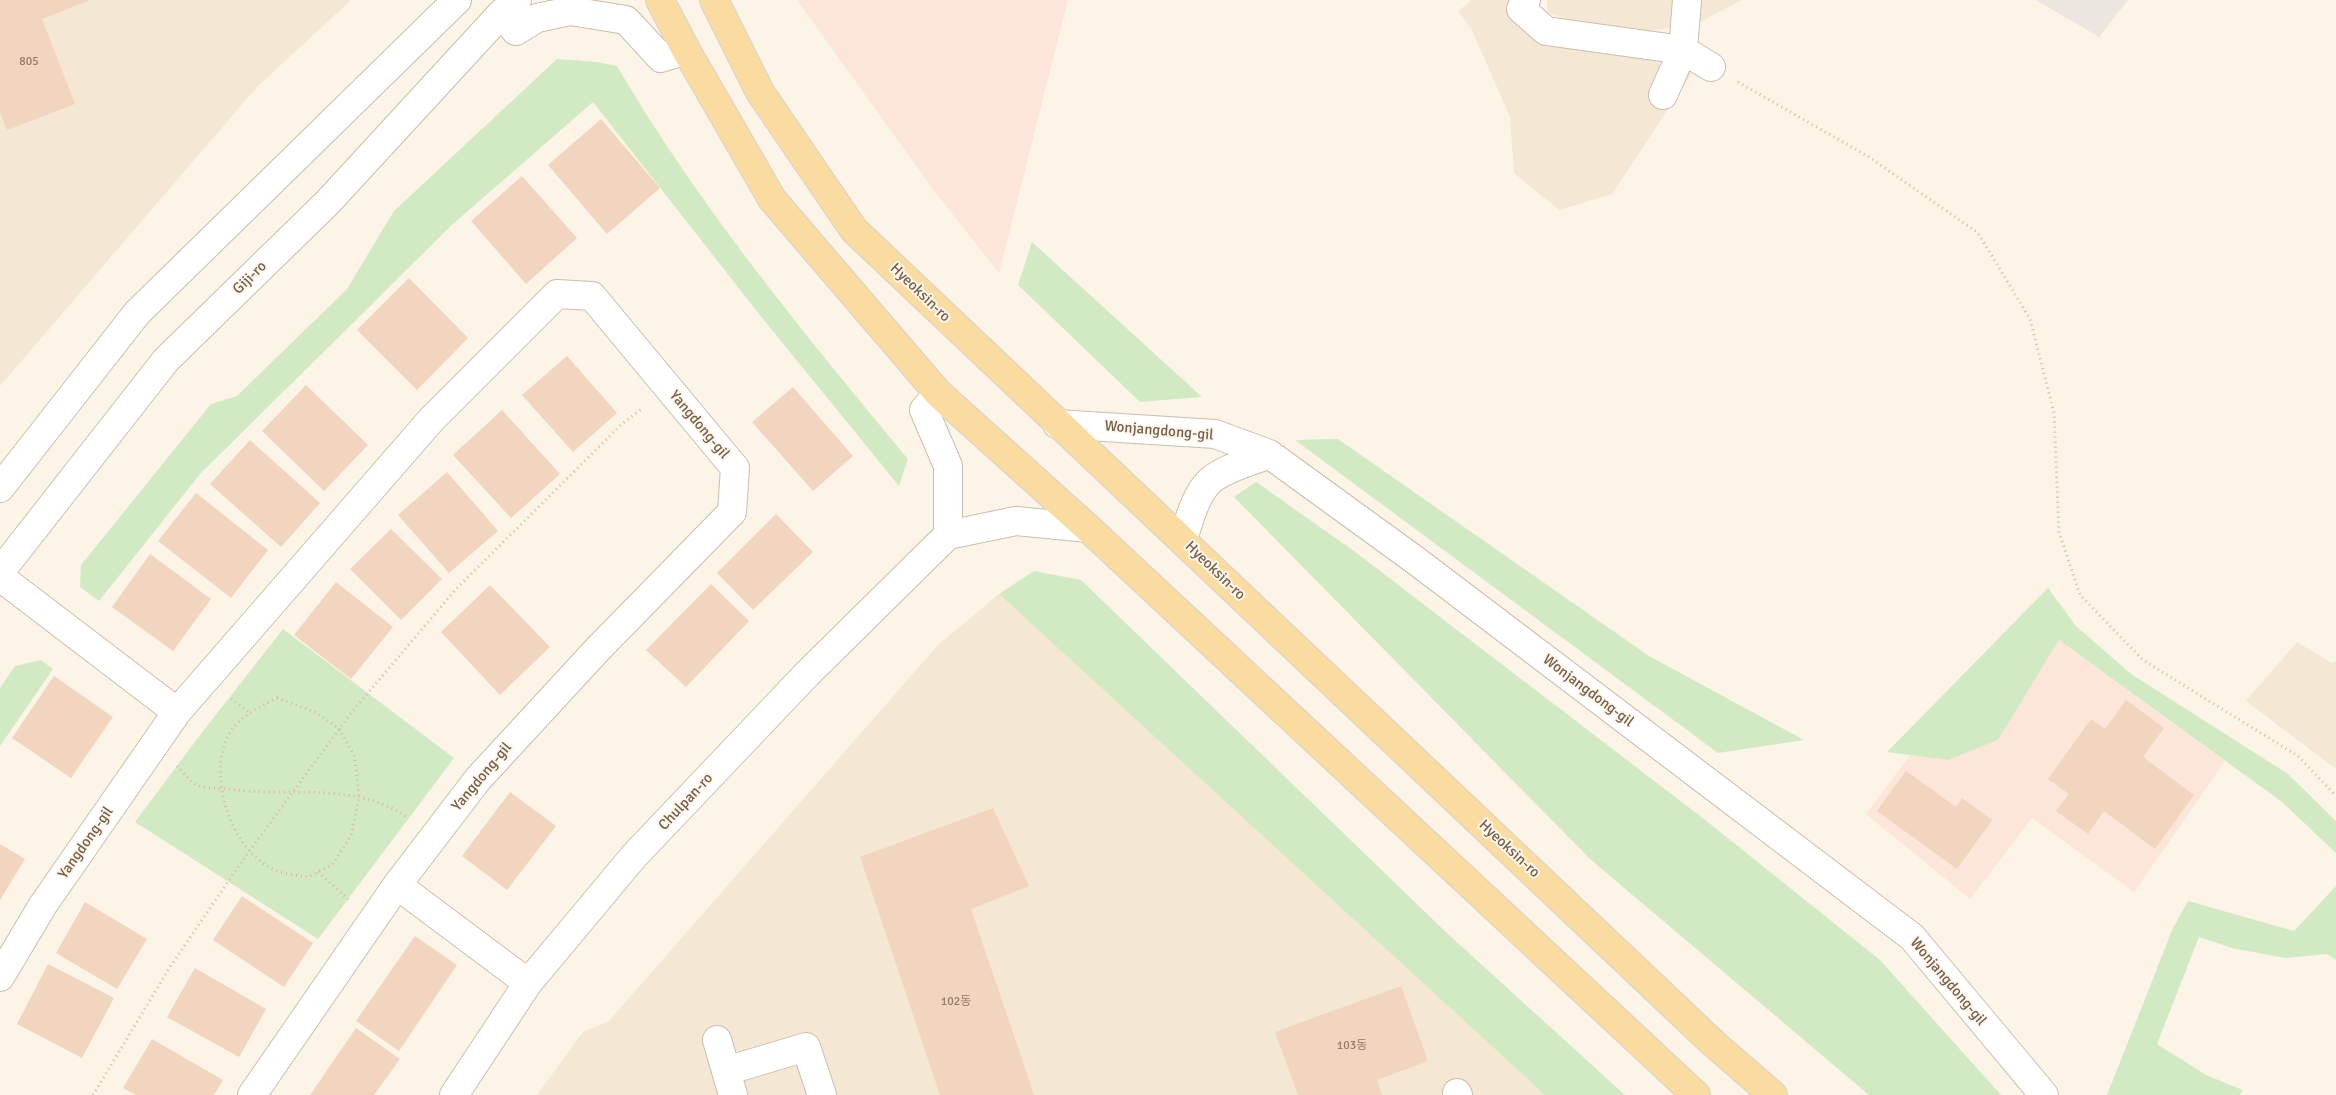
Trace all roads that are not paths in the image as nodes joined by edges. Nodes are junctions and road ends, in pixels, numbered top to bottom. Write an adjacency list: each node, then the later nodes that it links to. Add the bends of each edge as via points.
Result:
1 (457, 0): 14 (street, via 137,313)
2 (660, 0): 7 (main road)
3 (714, 0): 12 (main road, Hyeoksin-ro, via 760,92 854,230)
4 (1526, 0): 8 (street, via 1521,10 1546,31)
5 (1686, 0): 8 (street)
6 (509, 7): 7 (street, via 516,31 537,18 570,11 626,20 661,58); 18 (street, Giji-ro, via 328,202 166,360)
7 (686, 50): 11 (main road, via 772,199)
8 (1683, 50): 9 (street); 10 (street)
9 (1712, 66)
10 (1663, 95)
11 (938, 393): 15 (main road); 16 (street, via 924,410 948,466)
12 (1057, 424): 13 (street, Wonjangdong-gil, via 1214,434); 17 (main road, Hyeoksin-ro)
13 (1269, 454): 17 (street, via 1210,481 1196,504); 31 (street, Wonjangdong-gil, via 1415,560 1912,938)
14 (0, 488)
15 (1088, 528): 16 (street, via 1016,521); 29 (main road)
16 (948, 534): 23 (street, Chulpan-ro, via 808,673 634,856)
17 (1183, 540): 30 (main road, Hyeoksin-ro, via 1698,1029)
18 (0, 572)
19 (0, 577): 20 (street)
20 (177, 712): 21 (street, Yangdong-gil, via 431,420 556,294 592,296 735,468 732,512 597,650 478,779); 22 (street, Yangdong-gil, via 43,905)
21 (397, 885): 23 (street); 26 (street, Yangdong-gil)
22 (0, 977)
23 (528, 983): 27 (street, Chulpan-ro)
24 (717, 1040): 25 (street)
25 (729, 1083): 28 (street, via 806,1047)
26 (252, 1095)
27 (454, 1095)
28 (822, 1095)
29 (1696, 1095)
30 (1773, 1095)
31 (2044, 1095)

